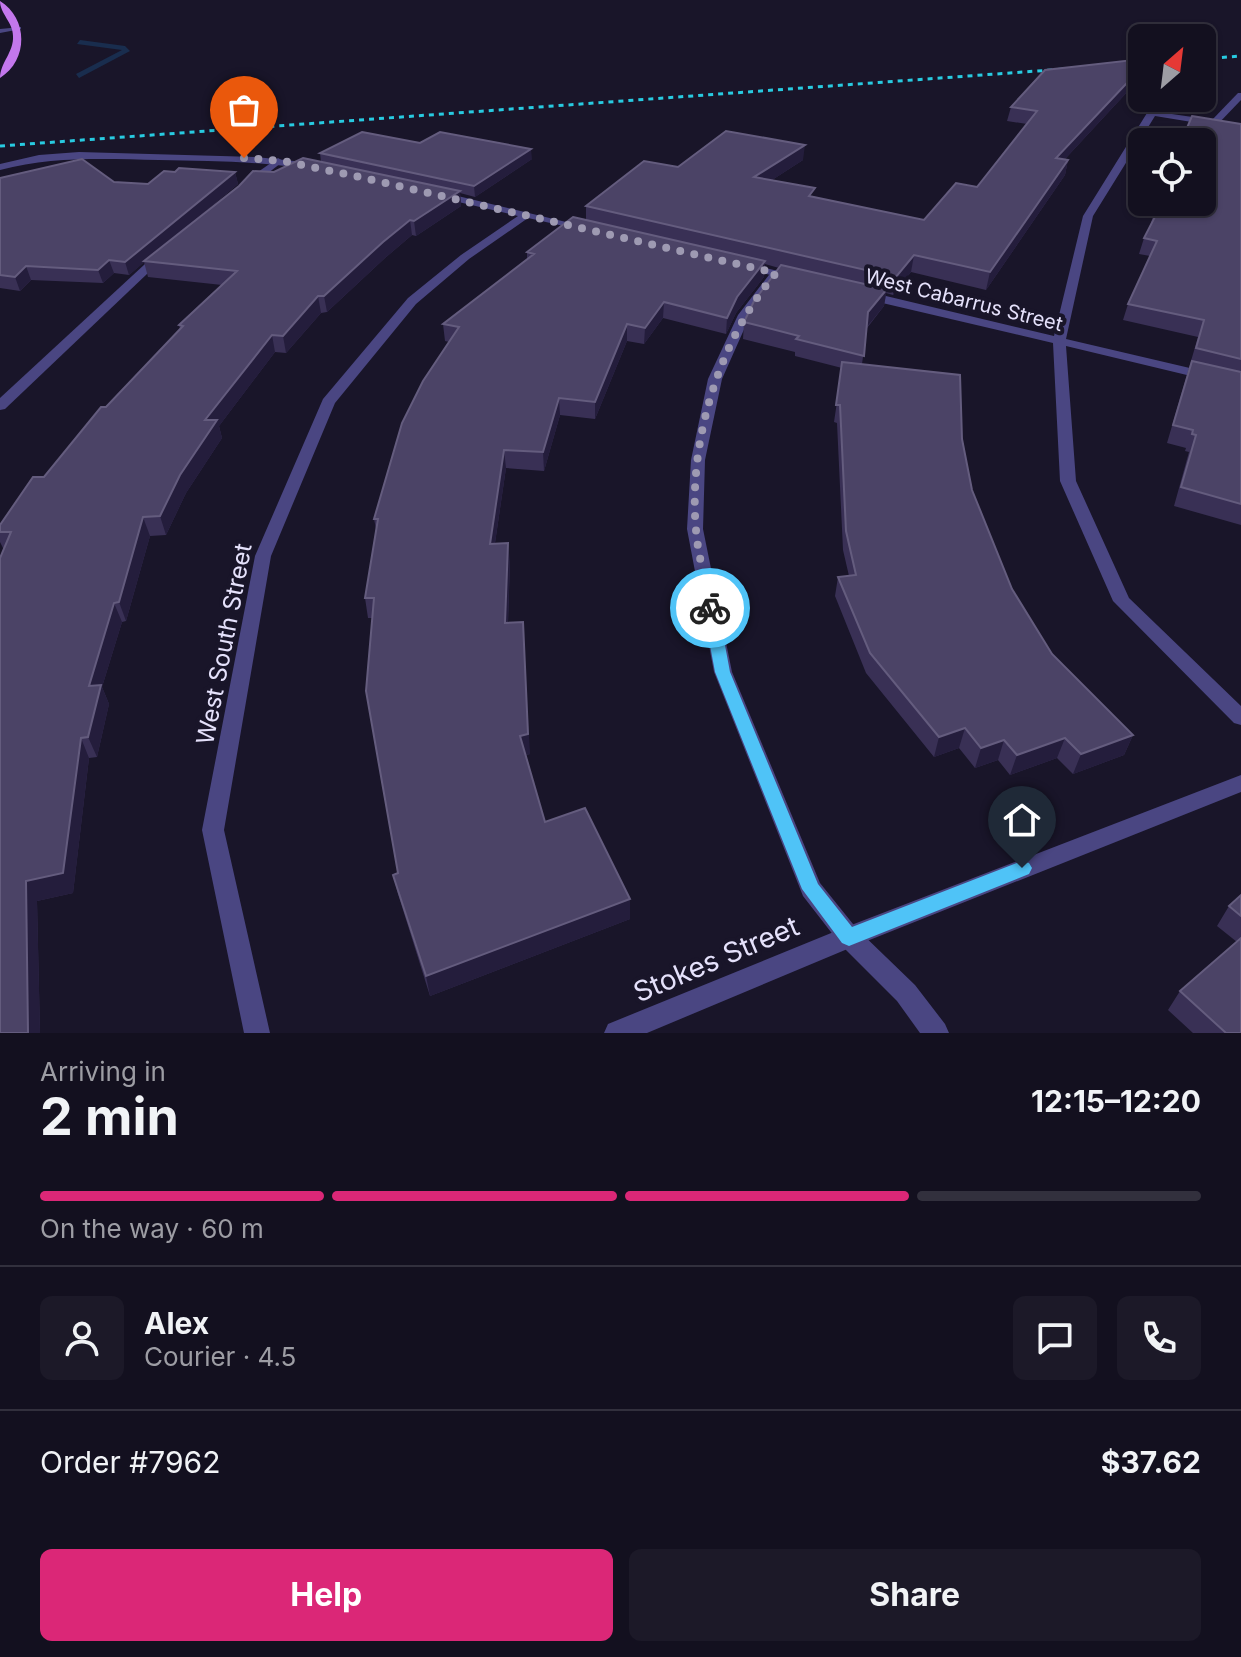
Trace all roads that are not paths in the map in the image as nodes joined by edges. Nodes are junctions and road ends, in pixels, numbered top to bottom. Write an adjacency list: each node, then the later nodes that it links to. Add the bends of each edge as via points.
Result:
1 (0, 3): 2 (main road)
2 (19, 28): 3 (street); 4 (main road, via 18,42)
3 (0, 31)
4 (0, 75)
5 (1241, 95): 6 (street)
6 (1214, 123): 7 (street); 20 (street, via 1156,108 1088,216)
7 (1241, 127)
8 (278, 161): 9 (street, via 88,155); 10 (street); 12 (street)
9 (0, 167)
10 (325, 170)
11 (433, 193): 13 (street)
12 (236, 196)
13 (527, 214): 14 (street); 26 (street, West South Street, via 412,301 328,402 263,556 213,830)
14 (605, 232)
15 (168, 249): 22 (street)
16 (729, 262): 17 (street)
17 (776, 273): 18 (street); 25 (street, via 744,315 715,379 698,460 695,529 723,672 811,889)
18 (806, 281)
19 (850, 291): 20 (street, West Cabarrus Street)
20 (1059, 342): 21 (street, West Cabarrus Street); 23 (street, via 1068,481 1122,601)
21 (1241, 384)
22 (0, 406)
23 (1241, 718)
24 (1241, 783): 25 (street, Stokes Street)
25 (849, 937): 27 (street, Stokes Street); 28 (street, via 906,993)
26 (257, 1033)
27 (617, 1033)
28 (936, 1033)

